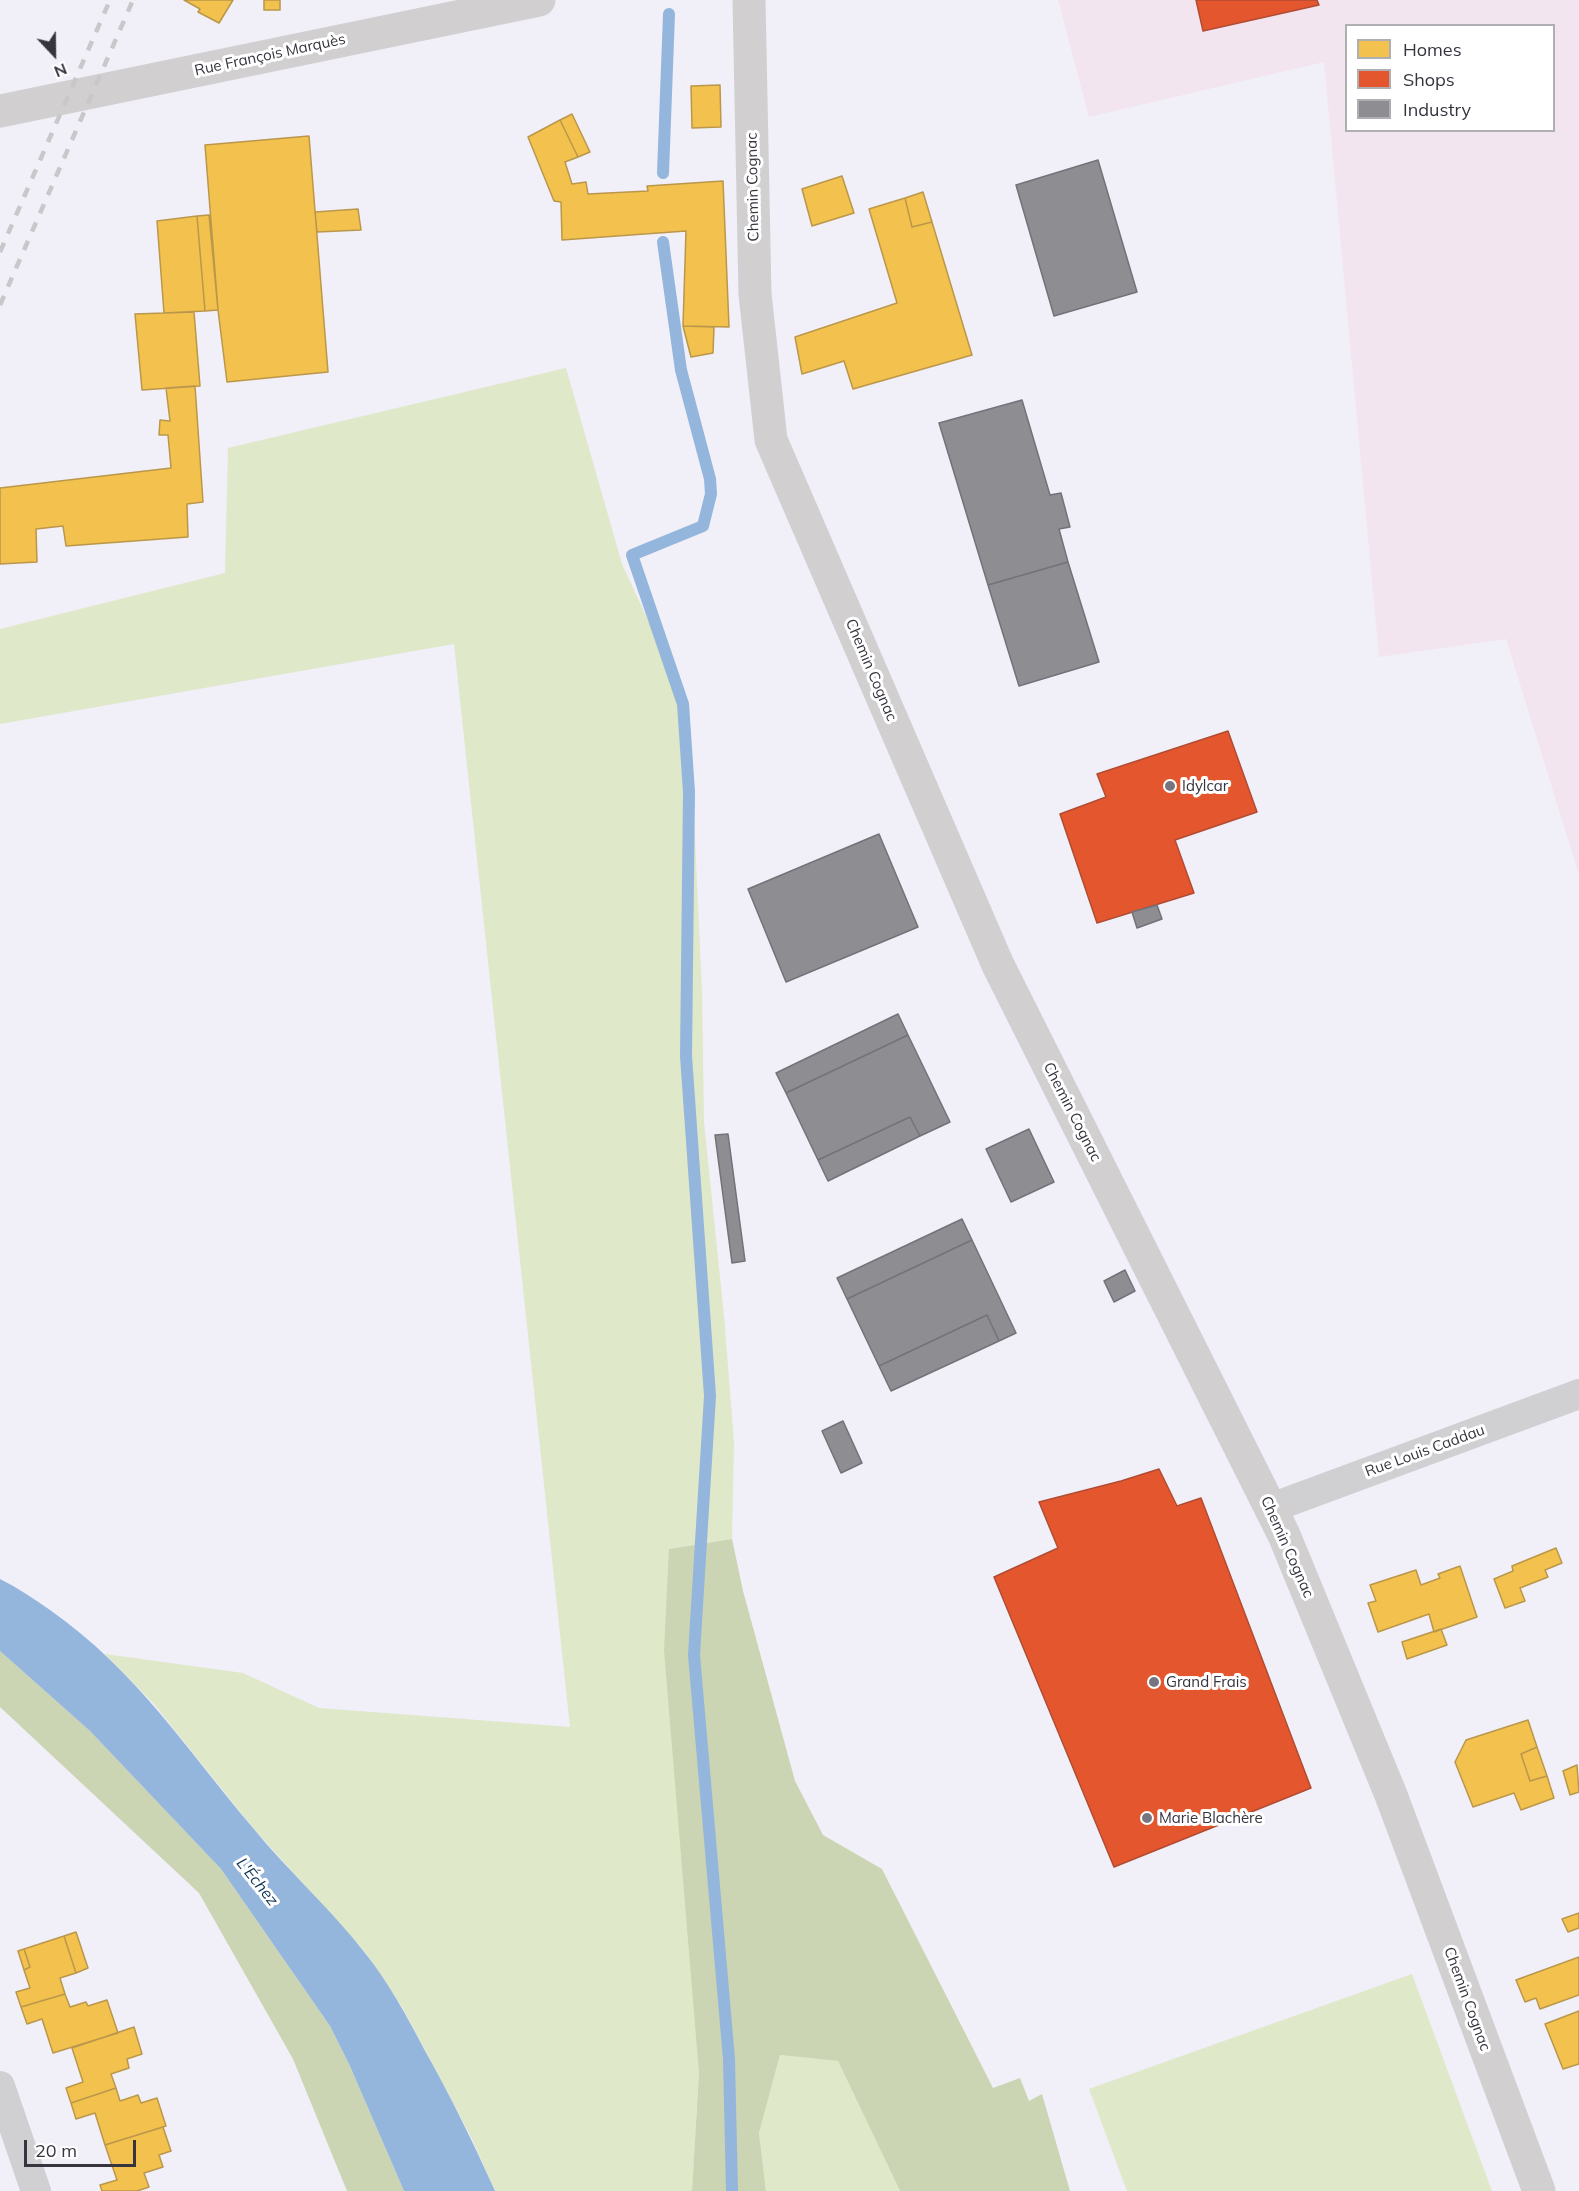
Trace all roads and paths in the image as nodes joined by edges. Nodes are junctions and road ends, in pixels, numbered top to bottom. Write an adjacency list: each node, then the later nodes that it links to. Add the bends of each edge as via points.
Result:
1 (539, 0): 3 (street, Rue François Marquès)
2 (749, 0): 5 (street, Chemin Cognac, via 755,294 771,440 998,965)
3 (0, 111)
4 (1579, 1394): 5 (street, Rue Louis Caddau)
5 (1271, 1508): 8 (street, Chemin Cognac, via 1391,1795)
6 (0, 2086): 7 (street)
7 (36, 2191)
8 (1539, 2191)

